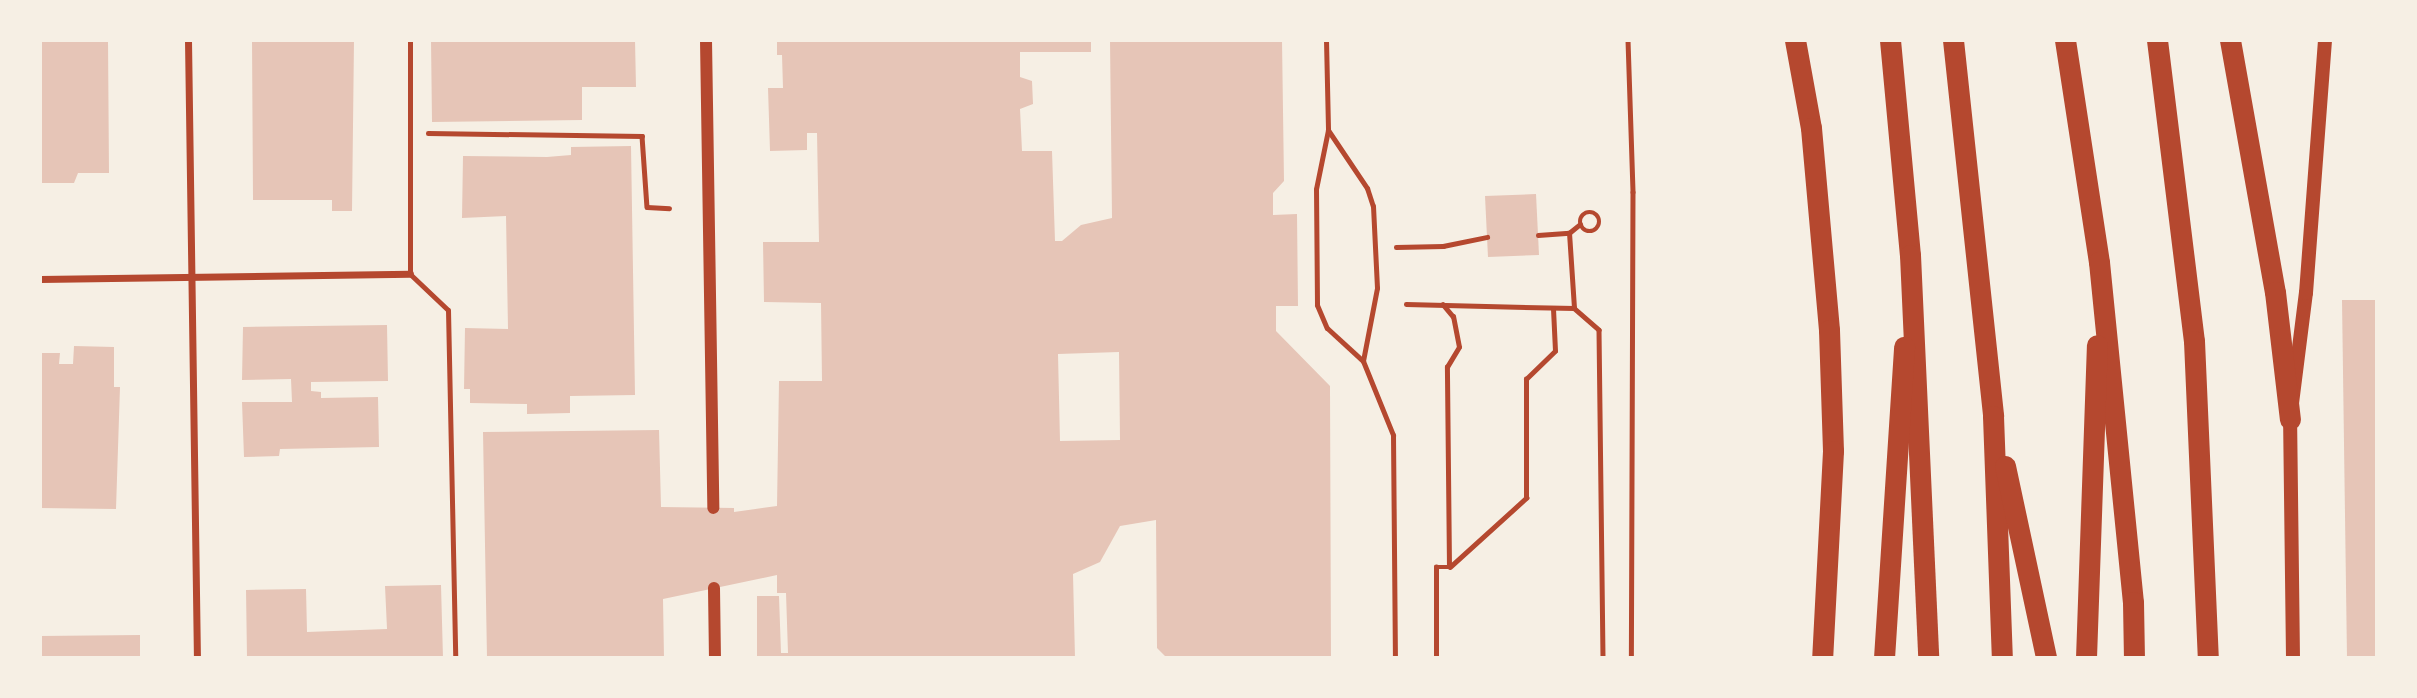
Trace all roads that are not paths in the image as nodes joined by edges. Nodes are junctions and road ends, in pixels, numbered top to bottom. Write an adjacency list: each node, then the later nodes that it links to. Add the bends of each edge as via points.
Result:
1 (188, 40): 16 (street)
2 (410, 40): 15 (lane)
3 (706, 40): 21 (street)
4 (1326, 40): 12 (lane)
5 (1795, 40): 27 (highway, via 1811,128 1829,330 1833,451)
6 (1890, 40): 13 (highway)
7 (1953, 40): 19 (highway)
8 (2065, 40): 14 (highway)
9 (2157, 40): 34 (highway, via 2194,341)
10 (2230, 40): 20 (highway, via 2275,292)
11 (2325, 40): 20 (main road, via 2314,215)
12 (1328, 130): 18 (lane, via 1367,188 1373,206 1377,288); 18 (lane, via 1316,189 1317,305 1327,328)
13 (1910, 255): 28 (highway); 29 (highway)
14 (2099, 262): 32 (highway); 33 (highway, via 2133,602)
15 (410, 274): 16 (street); 24 (lane, via 447,310)
16 (191, 277): 17 (street); 23 (street)
17 (40, 279)
18 (1363, 361): 26 (lane, via 1393,435)
19 (1993, 416): 30 (highway); 31 (highway)
20 (2290, 419): 35 (main road)
21 (713, 508)
22 (714, 588): 25 (street)
23 (197, 658)
24 (455, 658)
25 (715, 658)
26 (1395, 658)
27 (1822, 658)
28 (1884, 658)
29 (1928, 658)
30 (2002, 658)
31 (2046, 658)
32 (2086, 658)
33 (2134, 658)
34 (2208, 658)
35 (2293, 658)

